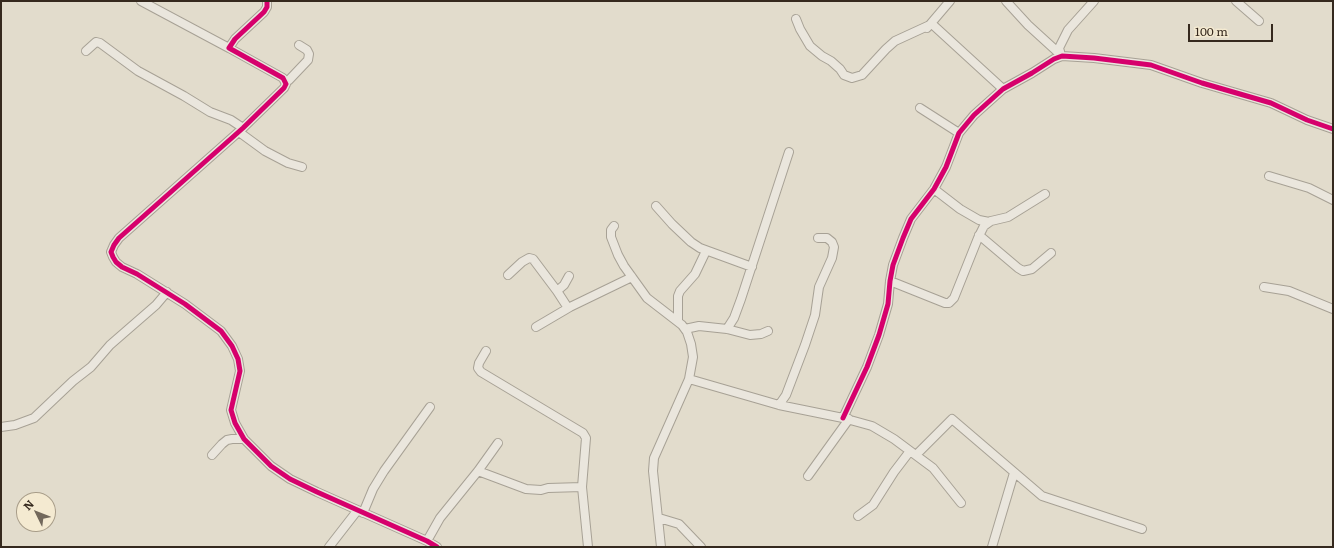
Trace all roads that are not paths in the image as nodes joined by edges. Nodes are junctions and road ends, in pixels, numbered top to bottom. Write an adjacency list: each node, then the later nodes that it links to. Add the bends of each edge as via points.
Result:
1 (141, 1): 11 (street)
2 (267, 1): 11 (street, via 264,12)
3 (950, 1): 9 (street)
4 (1006, 1): 13 (street)
5 (1094, 1): 13 (street, via 1068,30 1059,48)
6 (1236, 1): 8 (street)
7 (796, 19): 9 (street, via 806,41 814,51 832,61 844,75 852,78 862,75 895,41)
8 (1259, 20)
9 (927, 28): 15 (street, via 932,24)
10 (299, 45): 14 (street, via 307,50 308,60)
11 (229, 48): 14 (street)
12 (86, 51): 18 (street, via 96,42 100,43 138,71 210,112 231,120)
13 (1062, 56): 15 (street, via 1054,58); 17 (street, via 1151,65 1271,103 1307,120)
14 (285, 81): 18 (street, via 284,88)
15 (1004, 89): 19 (street)
16 (920, 108): 19 (street)
17 (1333, 128)
18 (241, 130): 21 (street, via 265,151); 40 (street, via 144,215 114,245 112,252 116,262)
19 (959, 133): 23 (street)
20 (789, 152): 33 (street)
21 (302, 167)
22 (1269, 176): 25 (street, via 1309,188)
23 (934, 189): 27 (street); 37 (street, via 911,219 893,265)
24 (1045, 194): 27 (street, via 1008,217)
25 (1333, 200)
26 (656, 206): 31 (street, via 691,242)
27 (984, 223): 29 (street)
28 (614, 226): 36 (street, via 611,237 613,245)
29 (979, 235): 32 (street, via 1023,271 1032,269); 37 (street, via 954,298 949,303)
30 (818, 238): 50 (street, via 827,238 832,242 832,258 820,287 815,315 805,344 786,395)
31 (706, 251): 33 (street); 43 (street, via 695,274 678,296)
32 (1051, 253)
33 (752, 267): 46 (street, via 739,306)
34 (508, 275): 39 (street, via 522,262 529,258 533,259)
35 (569, 276): 39 (street)
36 (632, 277): 41 (street); 43 (street, via 647,298)
37 (890, 280): 52 (street, via 888,304 880,334)
38 (1264, 287): 42 (street, via 1289,291)
39 (557, 291): 41 (street)
40 (168, 292): 53 (street, via 34,418); 54 (street, via 221,331 232,346 240,371 231,410)
41 (568, 308): 44 (street)
42 (1333, 308)
43 (678, 322): 45 (street)
44 (536, 327)
45 (685, 329): 46 (street, via 699,326); 49 (street, via 693,357)
46 (727, 330): 47 (street, via 750,335)
47 (768, 332)
48 (486, 351): 61 (street, via 479,363 478,368 481,372 583,433 586,438)
49 (689, 379): 50 (street); 65 (street, via 654,458 653,471)
50 (779, 405): 52 (street)
51 (430, 407): 63 (street, via 384,471)
52 (846, 419): 56 (street, via 872,426); 60 (street)
53 (1, 427)
54 (244, 439): 57 (street, via 227,440); 63 (street, via 280,473)
55 (498, 443): 58 (street)
56 (913, 453): 59 (street, via 952,419); 62 (street, via 936,470); 64 (street, via 894,472 873,505)
57 (212, 455)
58 (478, 471): 61 (street, via 526,489); 67 (street, via 440,518)
59 (1014, 473): 66 (street, via 1042,496); 73 (street)
60 (808, 476)
61 (582, 487): 70 (street)
62 (961, 502)
63 (360, 512): 67 (street); 68 (street)
64 (858, 516)
65 (659, 518): 71 (street); 72 (street, via 679,524)
66 (1142, 529)
67 (427, 541): 69 (street)
68 (329, 547)
69 (436, 547)
70 (588, 547)
71 (661, 547)
72 (701, 547)
73 (992, 547)

